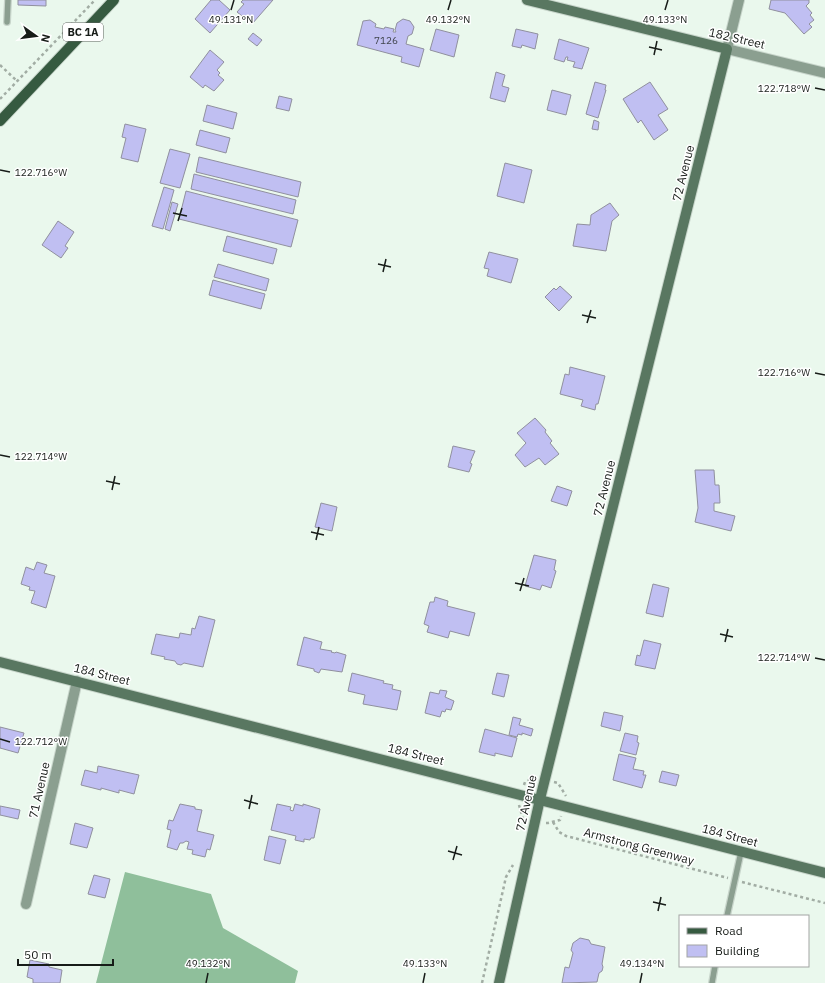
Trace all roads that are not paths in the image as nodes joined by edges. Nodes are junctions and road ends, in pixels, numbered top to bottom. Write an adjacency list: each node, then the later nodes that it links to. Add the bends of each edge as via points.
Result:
1 (8, 0): 5 (lane)
2 (114, 0): 8 (main road, BC 1A)
3 (527, 0): 6 (main road, 182 Street)
4 (739, 0): 6 (street, 72 Avenue)
5 (8, 22)
6 (727, 49): 7 (street, 182 Street); 11 (main road, 72 Avenue)
7 (825, 73)
8 (0, 121)
9 (0, 662): 10 (main road, 184 Street)
10 (77, 681): 11 (main road, 184 Street); 14 (street, 71 Avenue)
11 (540, 799): 12 (main road, 184 Street); 17 (main road, 72 Avenue)
12 (741, 852): 13 (main road, 184 Street); 15 (lane)
13 (825, 873)
14 (26, 904)
15 (727, 915)
16 (715, 967): 18 (lane)
17 (499, 983)
18 (712, 983)

